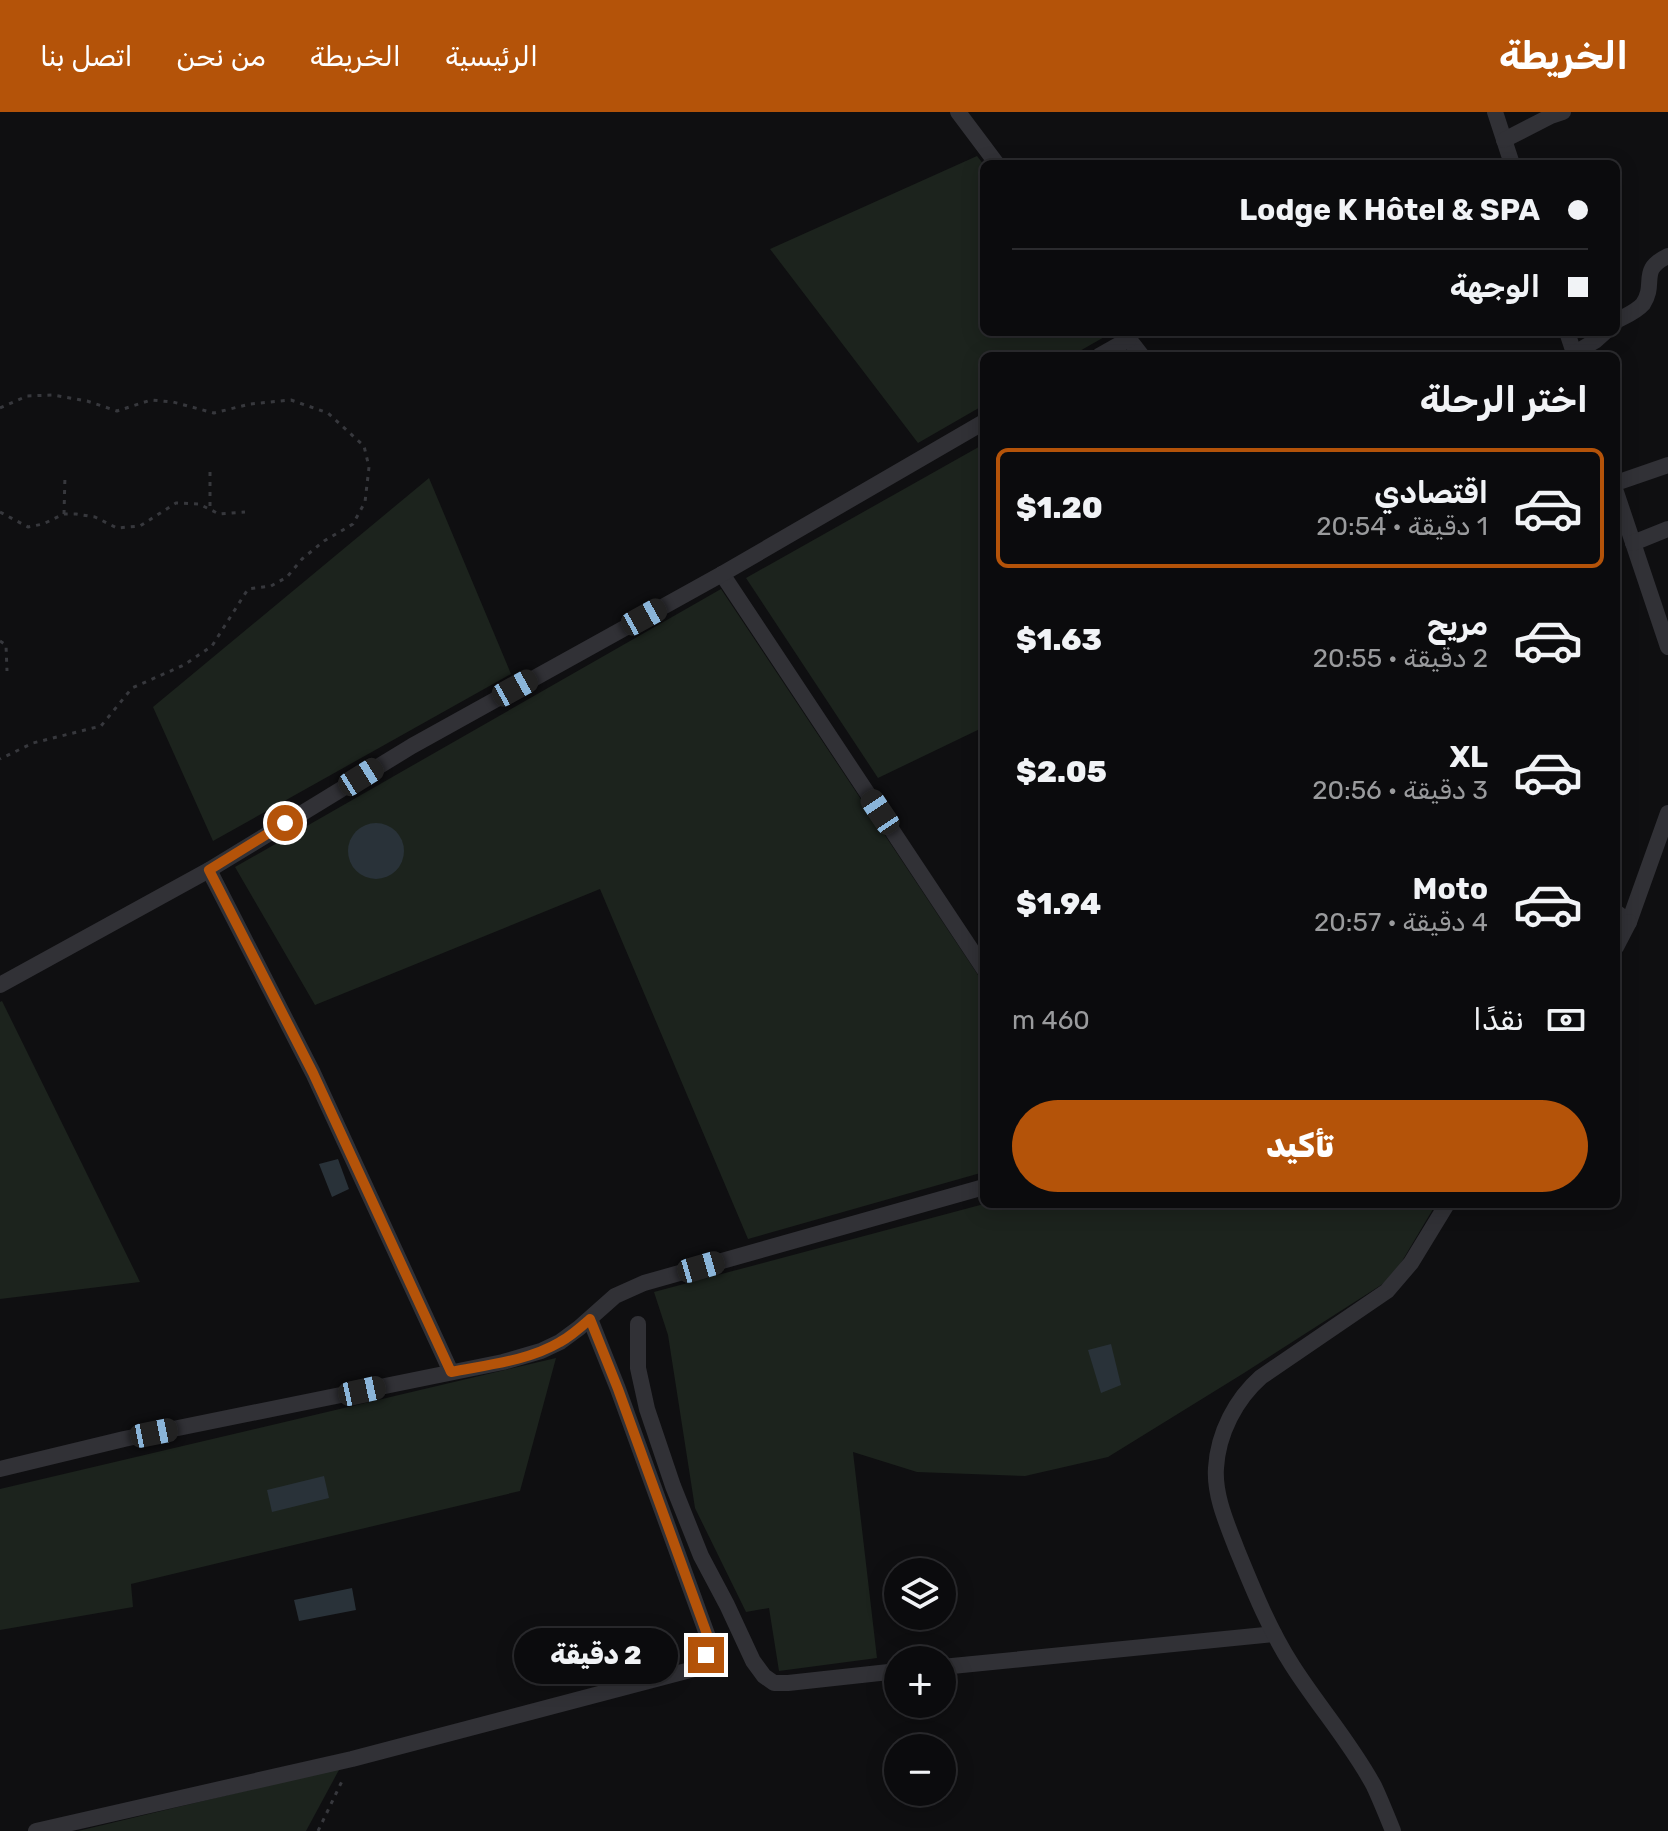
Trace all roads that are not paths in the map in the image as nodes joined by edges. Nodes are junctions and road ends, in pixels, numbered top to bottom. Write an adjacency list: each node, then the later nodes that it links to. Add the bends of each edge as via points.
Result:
1 (958, 112): 5 (street)
2 (1495, 112): 4 (street)
3 (1563, 112): 4 (street)
4 (1504, 140): 6 (street)
5 (994, 160)
6 (1511, 160)
7 (1668, 256): 8 (street, via 1651,269 1641,306)
8 (1620, 319)
9 (1126, 336): 11 (street); 12 (street)
10 (1600, 336): 13 (street)
11 (1104, 352)
12 (1139, 352)
13 (1579, 352)
14 (980, 424): 20 (street)
15 (1668, 465): 16 (street)
16 (1620, 482)
17 (1620, 504): 19 (street)
18 (1668, 529): 19 (street)
19 (1633, 543): 21 (street)
20 (722, 574): 23 (street, via 412,746); 25 (street)
21 (1668, 647)
22 (1668, 813): 24 (street)
23 (209, 870): 26 (street); 31 (street, via 313,1073)
24 (1622, 917)
25 (980, 963)
26 (0, 985)
27 (980, 1188): 29 (street, via 644,1283 615,1296)
28 (1445, 1208): 33 (street, via 1387,1291 1261,1377 1236,1404 1216,1468 1218,1495)
29 (590, 1319): 31 (street, via 541,1351); 36 (street, via 708,1637 706,1655 694,1669 352,1759)
30 (638, 1324): 35 (street, via 643,1395 673,1486 753,1661 774,1683)
31 (451, 1372): 32 (street)
32 (0, 1469)
33 (1274, 1634): 34 (street); 37 (street, via 1373,1785)
34 (956, 1666)
35 (884, 1673)
36 (36, 1831)
37 (1393, 1831)

